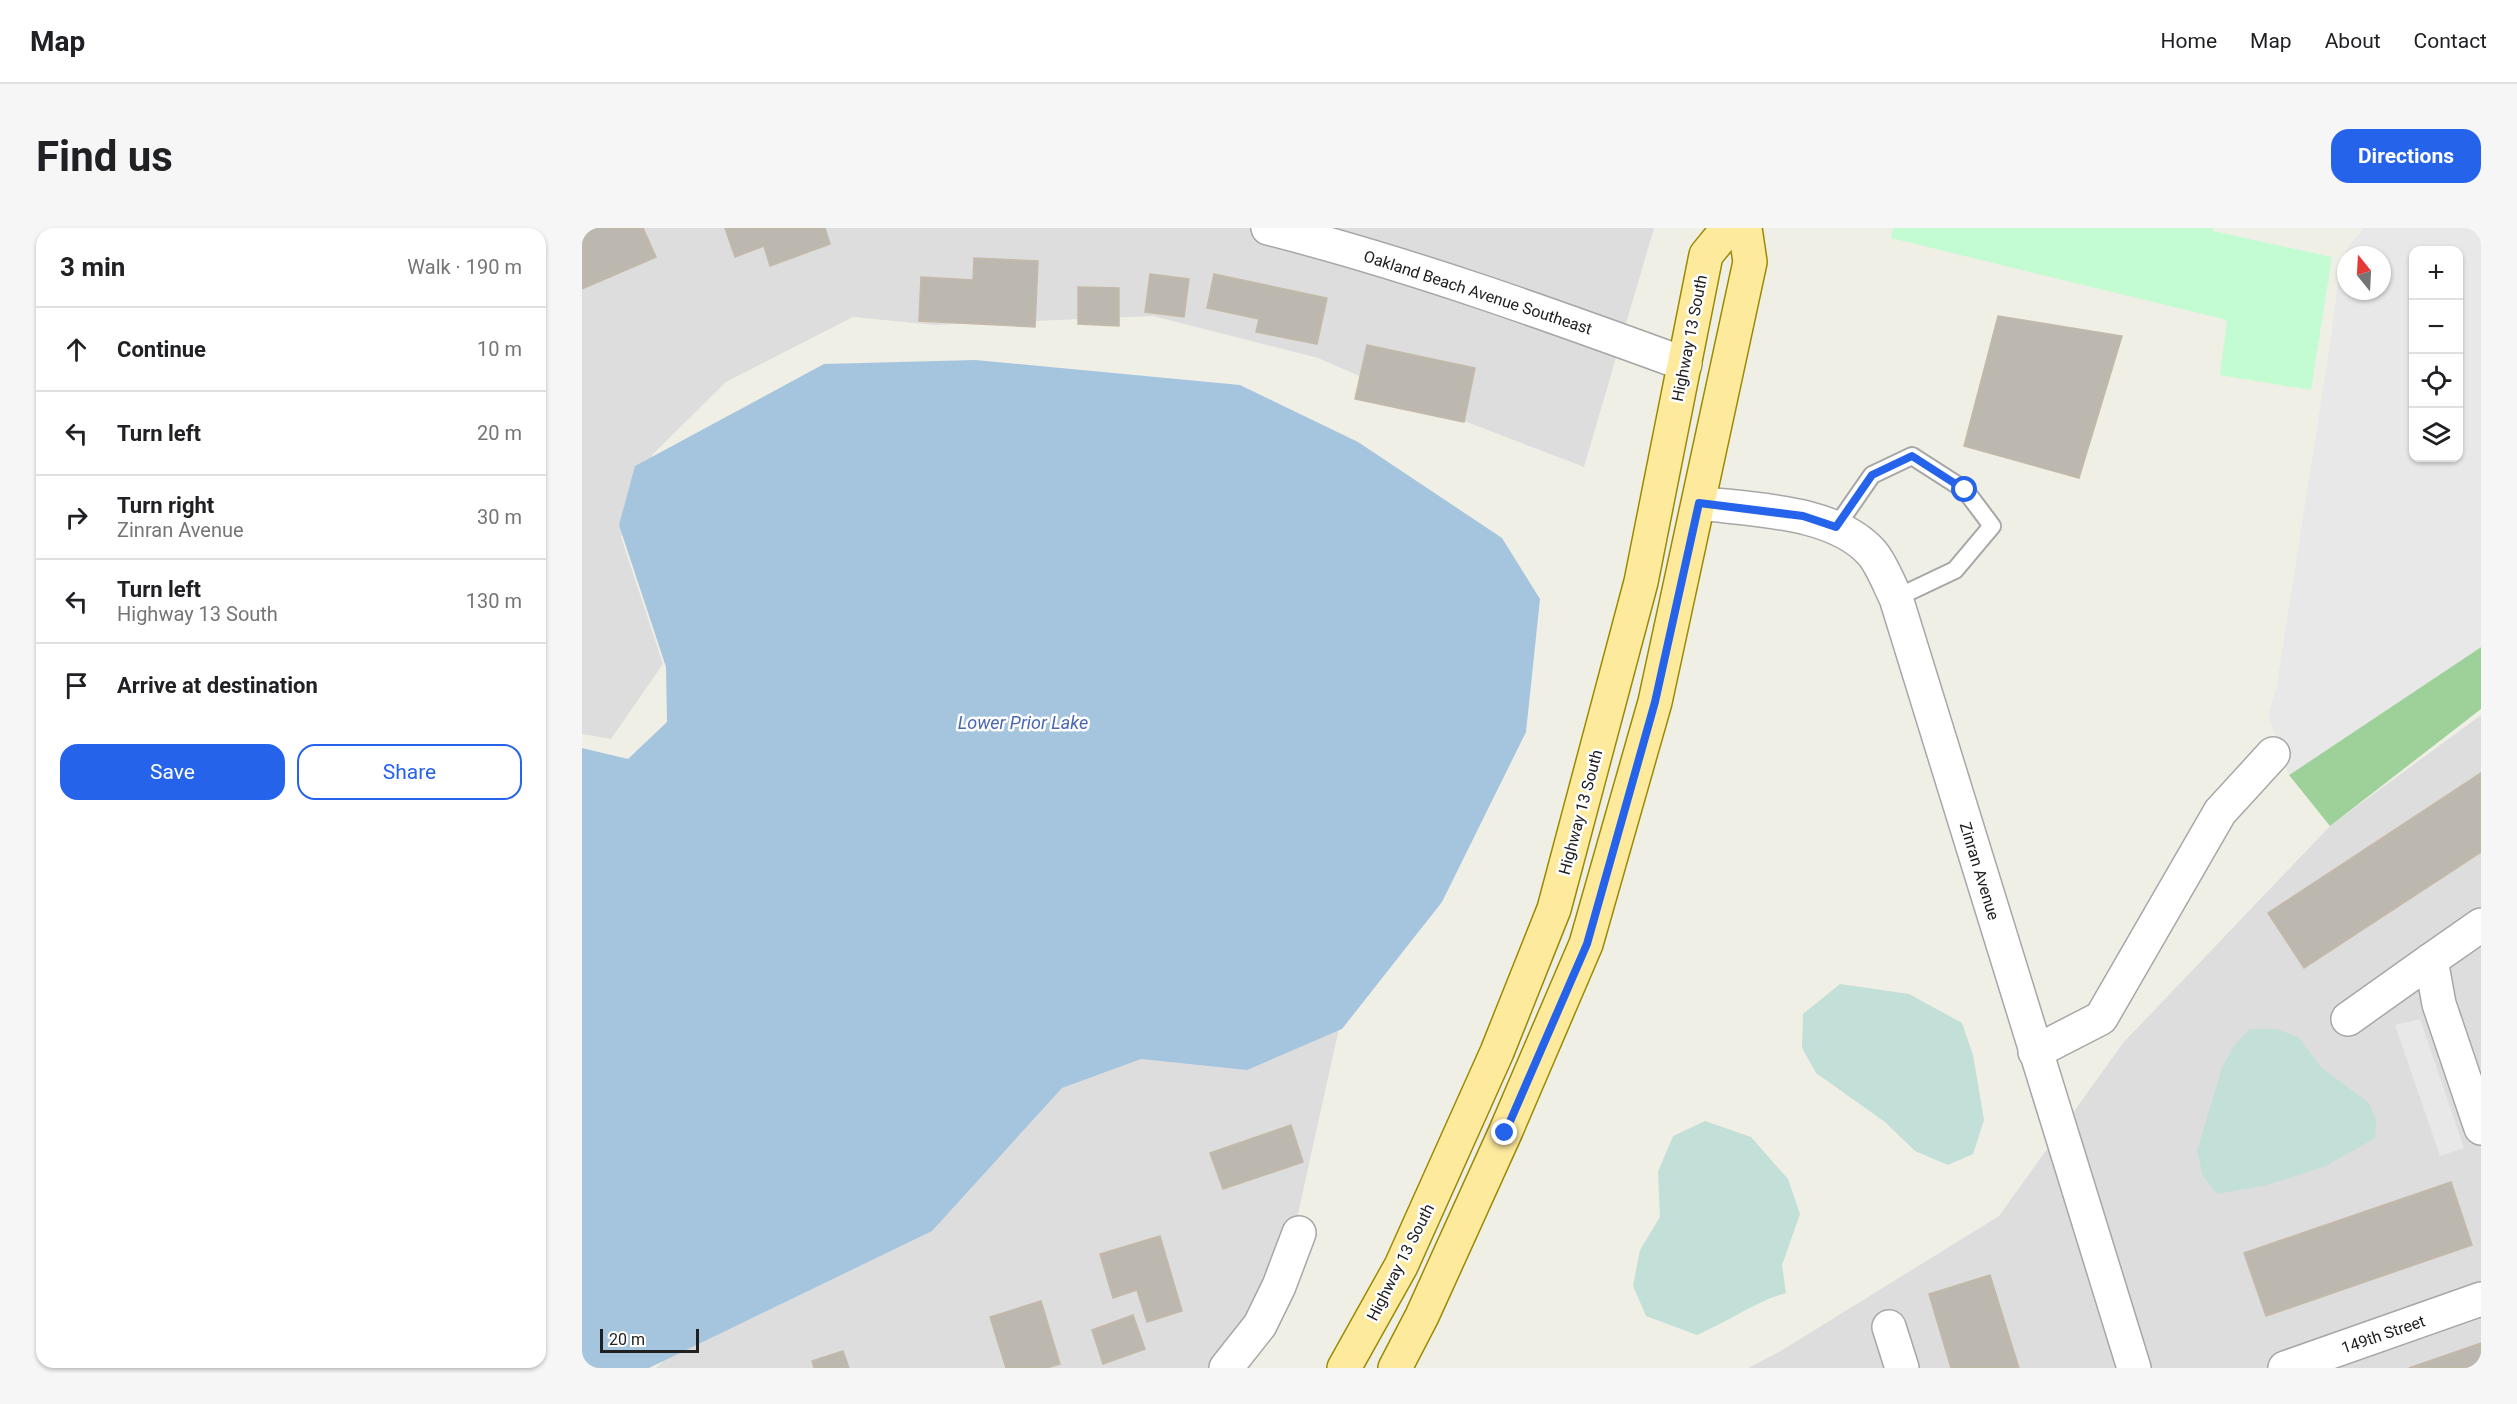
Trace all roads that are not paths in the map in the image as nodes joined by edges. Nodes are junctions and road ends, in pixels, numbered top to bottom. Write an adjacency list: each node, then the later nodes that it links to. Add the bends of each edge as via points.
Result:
1 (1268, 228): 4 (street, Oakland Beach Avenue Southeast, via 1334,245 1553,316)
2 (1728, 228): 4 (main road, Highway 13 South, via 1706,255)
3 (1745, 228): 5 (main road, via 1750,262)
4 (1684, 364): 18 (main road, Highway 13 South, via 1641,582 1554,909 1497,1052 1401,1266)
5 (1699, 503): 6 (street, Zinran Avenue, via 1803,516); 19 (main road, via 1655,702 1587,944 1501,1144)
6 (1836, 527): 7 (street, Zinran Avenue, via 1872,553); 7 (lane, via 1872,475 1912,456 1965,490 1992,526 1955,570)
7 (1896, 598): 12 (street, Zinran Avenue)
8 (2273, 754): 12 (street, via 2220,812 2101,1018)
9 (2481, 925): 10 (street)
10 (2432, 960): 11 (street); 13 (street, via 2439,1004)
11 (2348, 1019)
12 (2035, 1052): 21 (street, Zinran Avenue)
13 (2481, 1128)
14 (1299, 1233): 17 (street, via 1260,1325)
15 (2481, 1299): 22 (street, 149th Street)
16 (1889, 1327): 20 (street)
17 (1226, 1368)
18 (1344, 1368)
19 (1395, 1368)
20 (1902, 1368)
21 (2134, 1368)
22 (2285, 1368)

